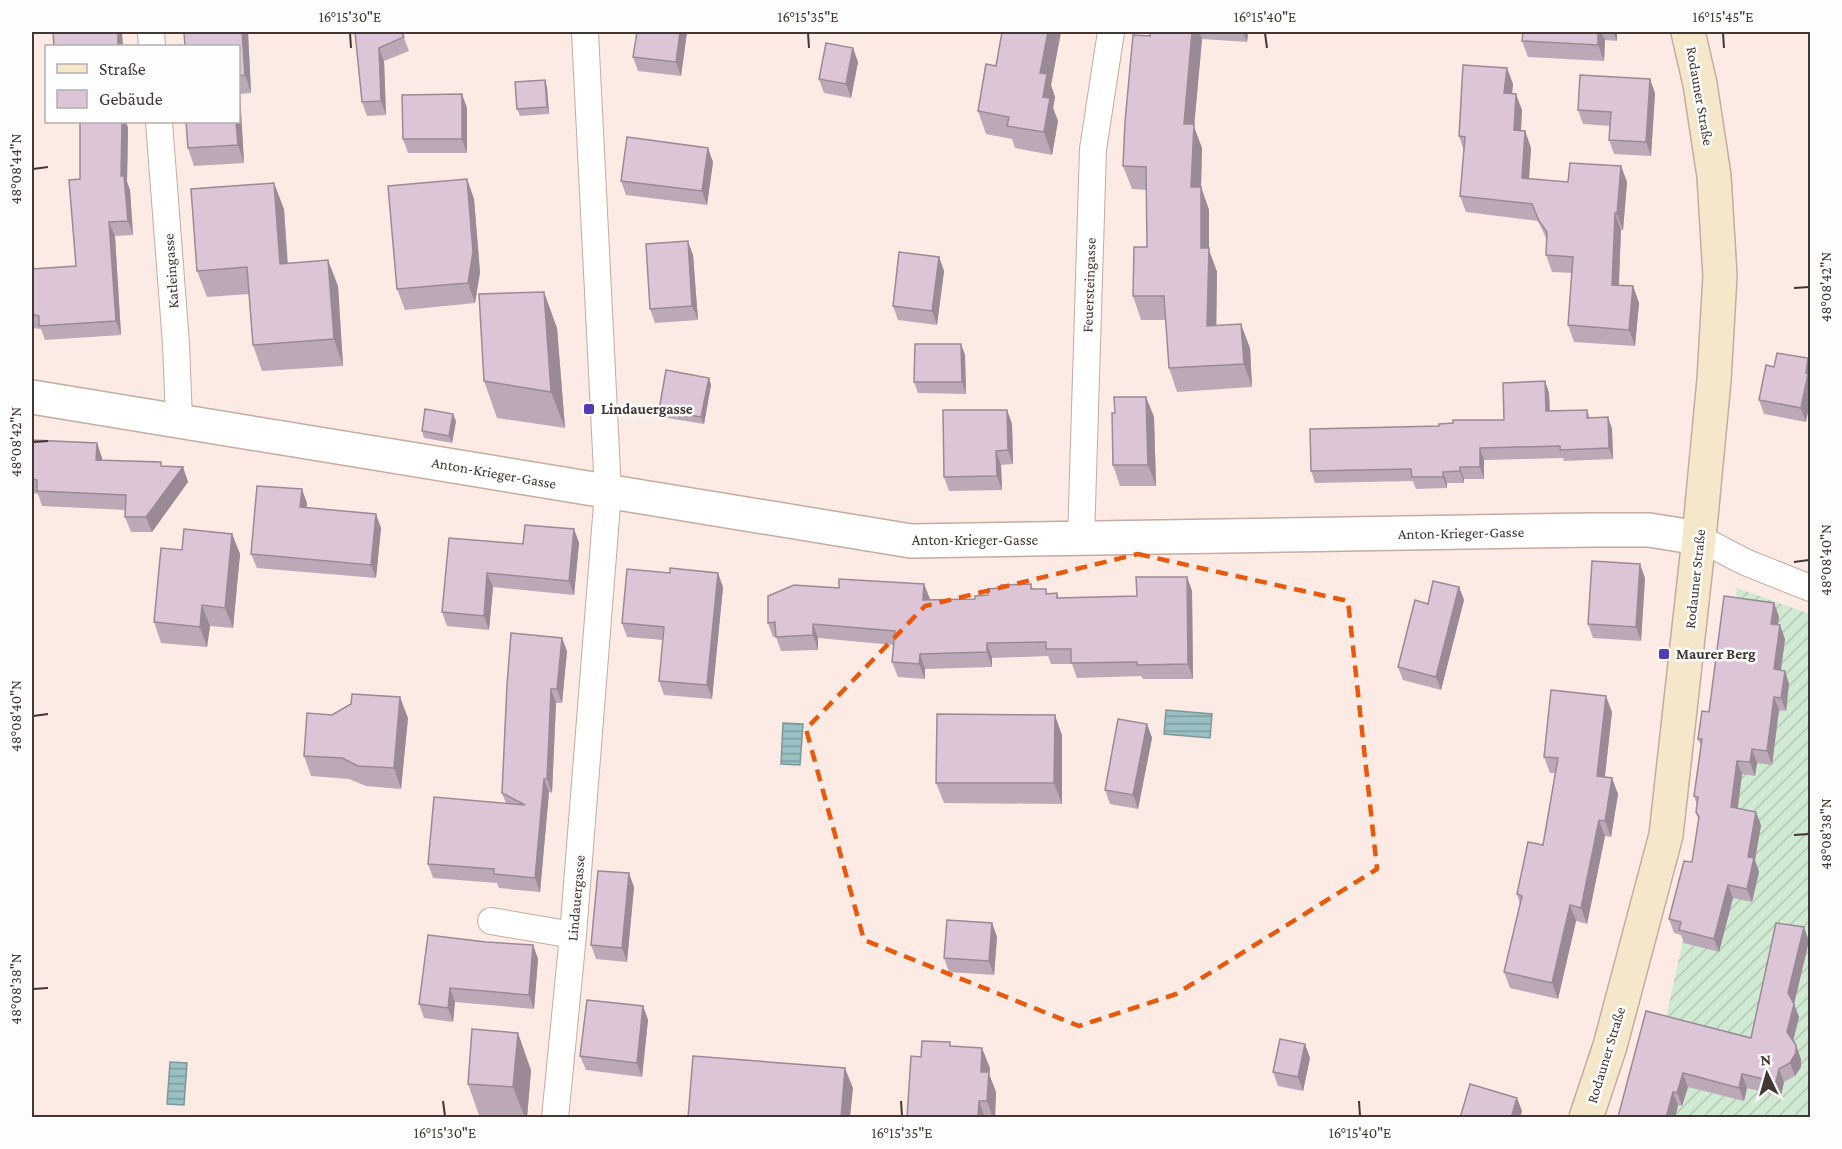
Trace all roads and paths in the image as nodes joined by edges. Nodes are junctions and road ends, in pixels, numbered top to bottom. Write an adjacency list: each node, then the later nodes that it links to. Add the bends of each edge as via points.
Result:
1 (585, 32): 7 (street, Lindauergasse)
2 (1111, 32): 9 (street, Feuersteingasse, via 1094,149)
3 (1688, 32): 8 (main road, Rodauner Straße, via 1714,176 1720,276)
4 (159, 123): 6 (street, Katleingasse)
5 (32, 397): 6 (street, Anton-Krieger-Gasse)
6 (179, 420): 7 (street, Anton-Krieger-Gasse)
7 (608, 492): 9 (street, Anton-Krieger-Gasse, via 911,541); 12 (street, Lindauergasse)
8 (1699, 538): 9 (street, Anton-Krieger-Gasse, via 1649,530 1593,530); 10 (street, Anton-Krieger-Gasse); 14 (main road, Rodauner Straße, via 1666,835 1610,1046)
9 (1081, 540)
10 (1810, 588)
11 (491, 921): 12 (street)
12 (573, 936): 13 (street, Lindauergasse)
13 (555, 1118)
14 (1586, 1118)

